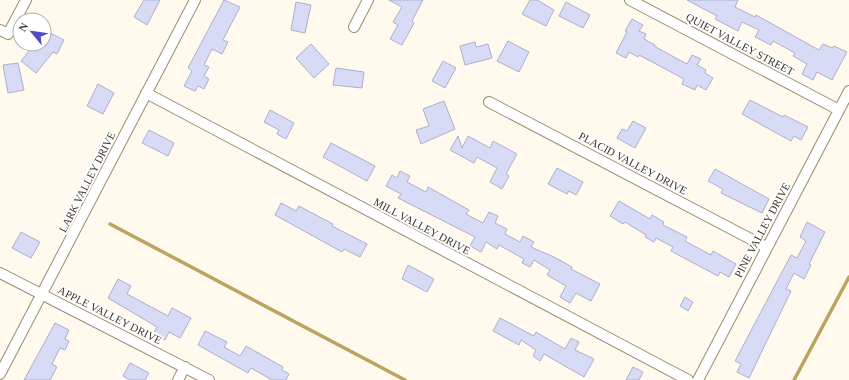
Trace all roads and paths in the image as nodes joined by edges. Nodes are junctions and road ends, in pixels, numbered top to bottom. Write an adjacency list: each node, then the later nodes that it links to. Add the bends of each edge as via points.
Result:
1 (26, 0): 6 (street)
2 (195, 0): 8 (street, LARK VALLEY DRIVE)
3 (368, 0): 5 (street)
4 (630, 0): 10 (street, QUIET VALLEY STREET)
5 (354, 27)
6 (4, 32)
7 (849, 91): 10 (street, PINE VALLEY DRIVE)
8 (146, 93): 13 (street, LARK VALLEY DRIVE); 18 (street, MILL VALLEY DRIVE)
9 (490, 102): 11 (street, PLACID VALLEY DRIVE)
10 (839, 110): 11 (street, PINE VALLEY DRIVE)
11 (766, 247): 19 (street, PINE VALLEY DRIVE)
12 (0, 273): 13 (street, APPLE VALLEY DRIVE)
13 (42, 294): 14 (street, APPLE VALLEY DRIVE); 15 (street, LARK VALLEY DRIVE)
14 (185, 367): 16 (street); 17 (street, APPLE VALLEY DRIVE)
15 (0, 374)
16 (178, 380)
17 (209, 380)
18 (688, 380)
19 (698, 380)

